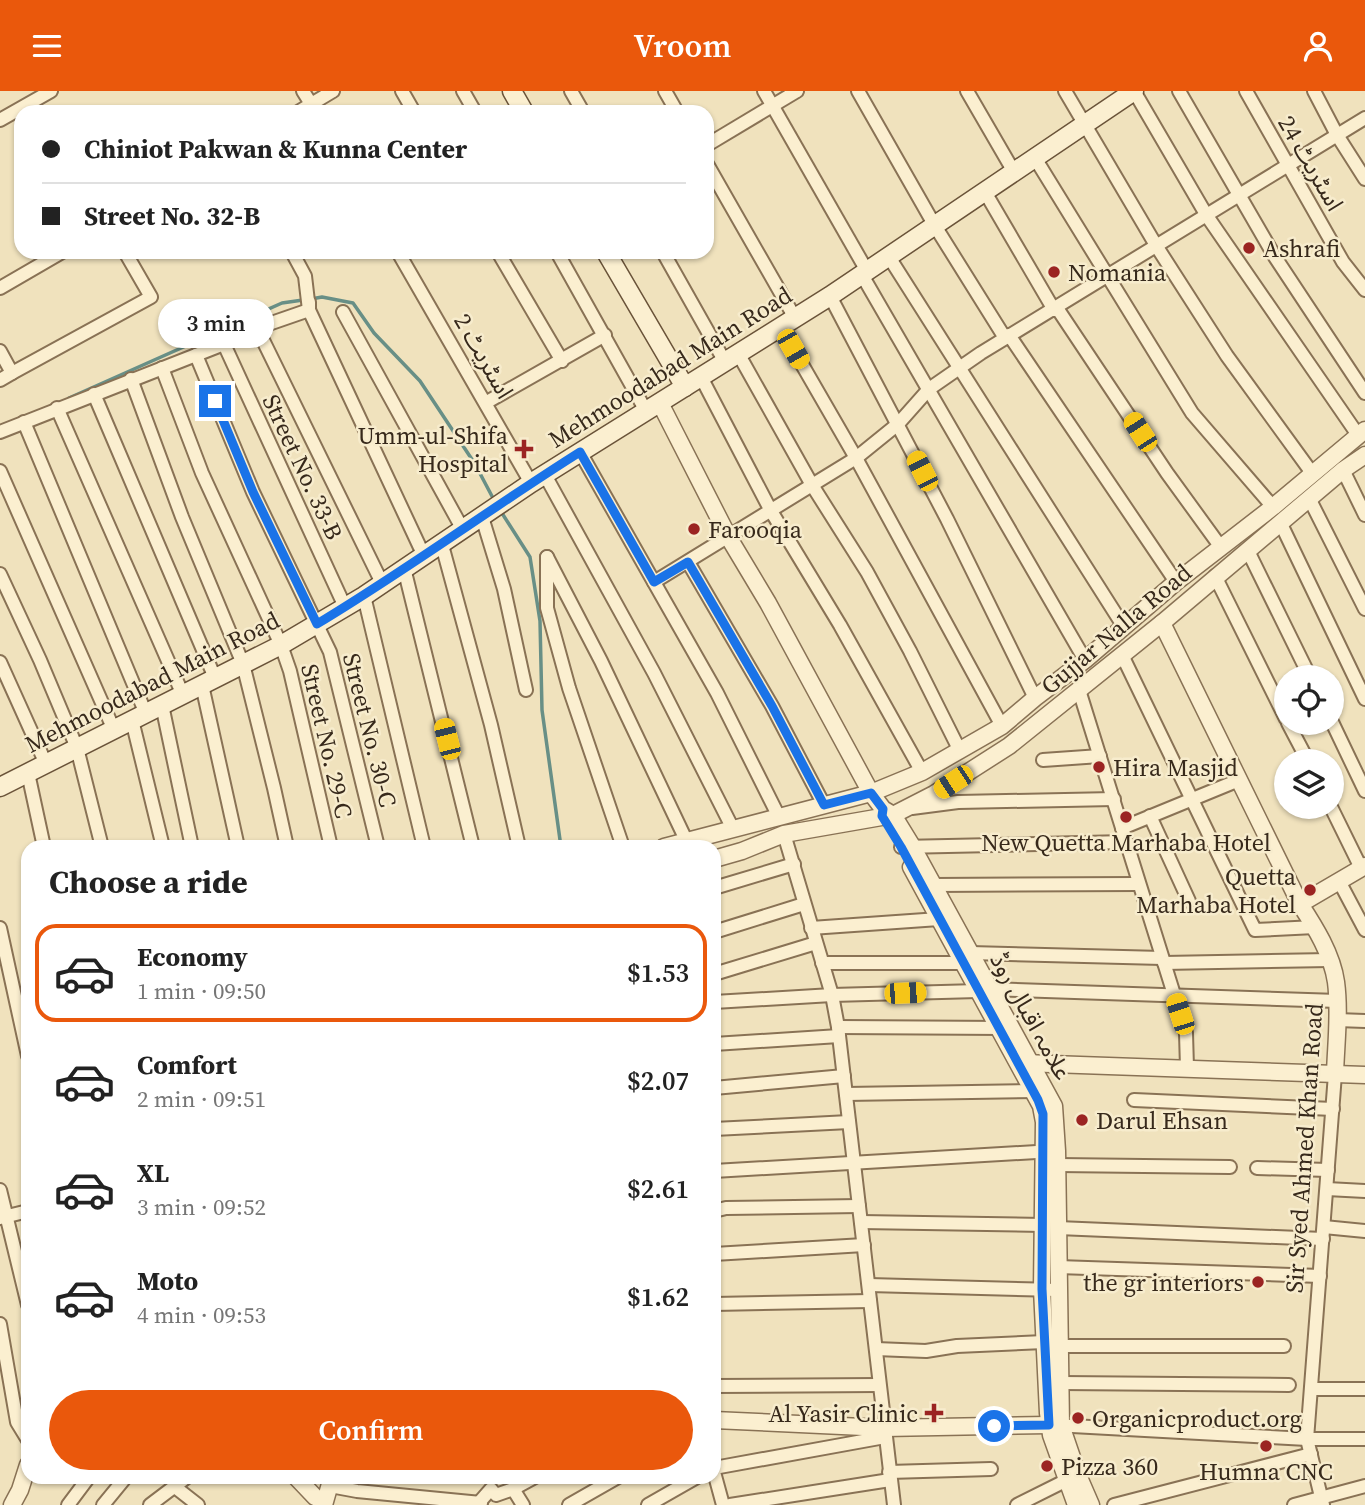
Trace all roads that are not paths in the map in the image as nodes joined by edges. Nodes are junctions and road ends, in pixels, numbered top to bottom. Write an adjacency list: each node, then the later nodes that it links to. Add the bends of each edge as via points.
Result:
1 (51, 91): 12 (street)
2 (333, 91): 13 (street)
3 (764, 91): 14 (street)
4 (797, 91): 14 (street)
5 (858, 91): 27 (street)
6 (967, 91): 21 (street)
7 (1065, 91): 16 (street)
8 (1134, 91): 16 (main road, Mehmoodabad Main Road); 26 (street)
9 (1179, 91): 25 (street)
10 (1246, 91): 20 (street, اسٹریٹ 24)
11 (1314, 91): 17 (street)
12 (26, 105)
13 (317, 105)
14 (772, 105): 18 (street); 38 (street)
15 (1365, 118): 17 (street)
16 (1084, 125): 19 (main road, Mehmoodabad Main Road); 28 (street)
17 (1337, 135): 20 (street); 23 (street)
18 (714, 141)
19 (1035, 158): 21 (main road, Mehmoodabad Main Road); 39 (street)
20 (1289, 165): 25 (street); 41 (street, اسٹریٹ 24, via 1343,262)
21 (1014, 172): 24 (main road, Mehmoodabad Main Road)
22 (714, 178): 46 (street)
23 (1365, 179)
24 (985, 192): 27 (main road, Mehmoodabad Main Road); 44 (street)
25 (1239, 196): 26 (street); 63 (street)
26 (1207, 216): 28 (street); 71 (street)
27 (935, 226): 29 (main road, Mehmoodabad Main Road); 49 (street)
28 (1157, 247): 39 (street); 77 (street, via 1227,356)
29 (888, 257): 38 (main road, Mehmoodabad Main Road); 56 (street)
30 (50, 259): 40 (street)
31 (129, 259): 57 (street, via 150,296)
32 (296, 259): 43 (street, via 305,276)
33 (402, 259): 65 (street, اسٹریٹ 2)
34 (502, 259): 54 (street)
35 (561, 259): 48 (street)
36 (610, 259): 61 (main road)
37 (668, 259): 53 (street)
38 (864, 273): 42 (main road, Mehmoodabad Main Road); 62 (street)
39 (1108, 277): 44 (street); 81 (street, via 1192,413)
40 (0, 288)
41 (1365, 290)
42 (830, 296): 46 (main road, Mehmoodabad Main Road); 69 (street)
43 (309, 306): 47 (street); 91 (street)
44 (1056, 309): 49 (street); 89 (street)
45 (343, 312): 86 (street)
46 (788, 323): 53 (main road, Mehmoodabad Main Road); 74 (street)
47 (257, 328): 50 (street); 98 (street)
48 (606, 335): 54 (street); 66 (street)
49 (1007, 336): 56 (street); 97 (street)
50 (224, 344): 52 (street); 100 (street, Street No. 33-B)
51 (0, 351): 57 (street)
52 (196, 355): 55 (street); 103 (street, Street No. 30-C, via 253,492)
53 (732, 358): 58 (main road, Mehmoodabad Main Road); 79 (street)
54 (562, 361): 65 (street)
55 (162, 368): 59 (street); 105 (street, Street No. 29-C, via 202,473)
56 (958, 369): 62 (street); 104 (street)
57 (12, 373): 60 (street)
58 (701, 377): 61 (main road, Mehmoodabad Main Road); 82 (street)
59 (131, 379): 64 (street); 109 (street)
60 (0, 380)
61 (685, 387): 66 (main road, Mehmoodabad Main Road)
62 (929, 389): 69 (street); 107 (street)
63 (1365, 393)
64 (94, 394): 67 (street); 111 (street)
65 (487, 402): 78 (street, اسٹریٹ 2)
66 (653, 407): 72 (main road, Mehmoodabad Main Road); 87 (street, علامہ اقبال روڈ)
67 (57, 408): 68 (street); 114 (street)
68 (24, 422): 70 (street); 118 (street)
69 (898, 424): 74 (street); 116 (street)
70 (0, 432)
71 (1362, 433): 77 (street)
72 (580, 452): 78 (main road, Mehmoodabad Main Road); 96 (street)
73 (1365, 454): 75 (street, Gujjar Nalla Road)
74 (856, 458): 79 (street); 119 (street)
75 (1343, 470): 80 (street, Gujjar Nalla Road); 84 (street)
76 (0, 471): 120 (street)
77 (1312, 473): 81 (street)
78 (533, 482): 83 (main road, Mehmoodabad Main Road); 141 (street, اسٹریٹ 2, via 654,673)
79 (812, 485): 82 (street); 123 (street, via 873,583)
80 (1309, 498): 85 (street, Gujjar Nalla Road); 101 (street)
81 (1273, 506): 89 (street)
82 (771, 511): 87 (street); 127 (street)
83 (484, 515): 86 (main road, Mehmoodabad Main Road); 112 (street)
84 (1365, 515)
85 (1281, 524): 90 (street, Gujjar Nalla Road); 117 (street)
86 (462, 528): 88 (main road, Mehmoodabad Main Road)
87 (729, 538): 92 (street); 135 (street, علامہ اقبال روڈ)
88 (442, 545): 91 (main road, Mehmoodabad Main Road); 153 (street)
89 (1220, 546): 97 (street)
90 (1248, 551): 95 (street, Gujjar Nalla Road); 110 (street)
91 (424, 556): 93 (main road, Mehmoodabad Main Road)
92 (688, 562): 96 (street); 134 (street)
93 (404, 568): 98 (main road, Mehmoodabad Main Road); 152 (street)
94 (0, 575): 122 (street)
95 (1215, 576): 102 (street, Gujjar Nalla Road); 115 (street)
96 (654, 582): 138 (street)
97 (1176, 582): 104 (street)
98 (382, 583): 99 (main road, Mehmoodabad Main Road)
99 (364, 596): 100 (main road, Mehmoodabad Main Road); 151 (street)
100 (345, 607): 103 (main road, Mehmoodabad Main Road)
101 (1365, 609)
102 (1162, 623): 106 (street, Gujjar Nalla Road); 129 (street, Sir Syed Ahmed Khan Road)
103 (317, 624): 105 (main road, Mehmoodabad Main Road); 150 (street, Street No. 30-C, via 330,652)
104 (1124, 627): 107 (street)
105 (281, 645): 109 (main road, Mehmoodabad Main Road); 149 (street, Street No. 29-C)
106 (1122, 655): 113 (street, Gujjar Nalla Road); 133 (street)
107 (1085, 660): 116 (street)
108 (0, 661): 126 (street)
109 (243, 664): 111 (main road, Mehmoodabad Main Road); 148 (street)
110 (1304, 665)
111 (209, 682): 114 (main road, Mehmoodabad Main Road); 147 (street)
112 (526, 690)
113 (1079, 690): 124 (street); 136 (street, Gujjar Nalla Road, via 1009,746)
114 (183, 695): 118 (main road, Mehmoodabad Main Road)
115 (1274, 695)
116 (1035, 698): 119 (street)
117 (1365, 699)
118 (146, 713): 120 (main road, Mehmoodabad Main Road); 145 (street); 146 (street)
119 (1003, 726): 123 (street)
120 (114, 730): 122 (main road, Mehmoodabad Main Road)
121 (1338, 735): 131 (street)
122 (77, 748): 126 (main road, Mehmoodabad Main Road); 144 (street)
123 (960, 751): 127 (street)
124 (1100, 756): 125 (street); 132 (street)
125 (1043, 760)
126 (46, 764): 128 (main road, Mehmoodabad Main Road)
127 (922, 772): 135 (street)
128 (28, 773): 130 (main road, Mehmoodabad Main Road); 143 (street)
129 (1239, 780): 133 (street); 167 (street, Sir Syed Ahmed Khan Road)
130 (0, 787)
131 (1365, 791)
132 (1114, 799): 136 (street, via 958,802); 140 (street)
133 (1192, 799): 137 (street); 169 (street, via 1255,930)
134 (824, 805): 135 (street); 138 (street)
135 (881, 806): 136 (street, Gujjar Nalla Road); 142 (street); 157 (street, علامہ اقبال روڈ)
136 (909, 809)
137 (1150, 816): 140 (street); 165 (street)
138 (779, 817): 141 (street)
139 (1338, 819): 160 (street)
140 (1122, 828): 156 (street)
141 (733, 829): 155 (street)
142 (784, 834): 158 (street); 159 (street)
143 (42, 840)
144 (100, 840)
145 (162, 840)
146 (190, 840)
147 (238, 840)
148 (285, 840)
149 (329, 840)
150 (376, 840)
151 (422, 840)
152 (471, 840)
153 (517, 840)
154 (621, 840): 155 (street, via 547,608 547,557)
155 (686, 840)
156 (1126, 842): 157 (street); 162 (street)
157 (906, 847): 163 (street, علامہ اقبال روڈ); 168 (street, علامہ اقبال روڈ)
158 (721, 857)
159 (794, 864): 164 (street); 166 (street)
160 (1364, 867): 161 (street)
161 (1339, 881): 167 (street); 173 (street)
162 (1138, 884): 163 (street); 177 (street)
163 (933, 885): 175 (street, علامہ اقبال روڈ)
164 (721, 886)
165 (1189, 901)
166 (804, 904): 171 (street); 172 (street)
167 (1300, 904): 169 (street, Sir Syed Ahmed Khan Road)
168 (939, 919): 171 (street); 175 (street, علامہ اقبال روڈ)
169 (1315, 927): 176 (street, Sir Syed Ahmed Khan Road)
170 (0, 928): 187 (street)
171 (811, 928): 174 (street)
172 (721, 930)
173 (1365, 930)
174 (816, 943): 178 (street); 179 (street)
175 (966, 958): 177 (street); 178 (street); 180 (street, علامہ اقبال روڈ)
176 (1330, 960): 177 (street); 183 (street, Sir Syed Ahmed Khan Road)
177 (1163, 961): 181 (street)
178 (822, 963): 182 (street)
179 (721, 972)
180 (984, 990): 181 (street); 182 (street); 188 (street, علامہ اقبال روڈ)
181 (1173, 994): 183 (street); 192 (street, via 1186,1033)
182 (832, 995): 184 (street); 189 (street)
183 (1338, 1001): 185 (street, Sir Syed Ahmed Khan Road)
184 (721, 1002)
185 (1337, 1020): 186 (street); 193 (street, Sir Syed Ahmed Khan Road)
186 (1365, 1021)
187 (21, 1024)
188 (1005, 1028): 189 (street); 191 (street, علامہ اقبال روڈ)
189 (838, 1032): 190 (street); 195 (street)
190 (721, 1043)
191 (1024, 1063): 192 (street); 197 (street, علامہ اقبال روڈ)
192 (1187, 1068): 193 (street)
193 (1335, 1074): 194 (street); 200 (street, Sir Syed Ahmed Khan Road)
194 (1365, 1075)
195 (844, 1076): 196 (street); 198 (street)
196 (721, 1087)
197 (1039, 1091): 198 (street); 203 (street, علامہ اقبال روڈ, via 1054,1105)
198 (846, 1094): 201 (street)
199 (1133, 1100): 200 (street)
200 (1333, 1109): 208 (street, Sir Syed Ahmed Khan Road)
201 (849, 1122): 202 (street); 204 (street)
202 (721, 1129)
203 (1053, 1156): 204 (street); 205 (street); 217 (street, علامہ اقبال روڈ)
204 (854, 1161): 207 (street); 212 (street)
205 (1230, 1167)
206 (1257, 1168): 208 (street)
207 (721, 1170)
208 (1328, 1170): 209 (street, Sir Syed Ahmed Khan Road)
209 (1326, 1189): 211 (street); 219 (street, Sir Syed Ahmed Khan Road)
210 (0, 1190): 215 (street)
211 (1365, 1191)
212 (859, 1206): 213 (street); 216 (street)
213 (721, 1209)
214 (21, 1213): 215 (street)
215 (3, 1218): 224 (street)
216 (861, 1222): 217 (street); 220 (street)
217 (1050, 1226): 219 (street); 222 (street, علامہ اقبال روڈ); 226 (street, علامہ اقبال روڈ)
218 (1365, 1231): 219 (street)
219 (1323, 1233): 223 (street, Sir Syed Ahmed Khan Road)
220 (864, 1245): 221 (street); 225 (street)
221 (721, 1254)
222 (1058, 1267): 223 (street); 226 (street, علامہ اقبال روڈ)
223 (1320, 1276): 237 (street, Sir Syed Ahmed Khan Road)
224 (21, 1281)
225 (869, 1285): 226 (street); 227 (street)
226 (1050, 1289): 230 (street, علامہ اقبال روڈ)
227 (870, 1301): 228 (street); 232 (street)
228 (721, 1304)
229 (0, 1324): 241 (street)
230 (1052, 1344): 231 (street); 232 (street); 233 (street, علامہ اقبال روڈ); 240 (street, علامہ اقبال روڈ)
231 (1284, 1346)
232 (876, 1349): 234 (street)
233 (1061, 1383): 235 (street); 240 (street, علامہ اقبال روڈ)
234 (879, 1385): 236 (street); 242 (street)
235 (1289, 1385)
236 (721, 1386)
237 (1311, 1389): 238 (street); 243 (street, Sir Syed Ahmed Khan Road)
238 (1365, 1389)
239 (721, 1420): 242 (street)
240 (1055, 1425): 242 (street); 243 (street); 249 (street, علامہ اقبال روڈ); 280 (street, علامہ اقبال روڈ)
241 (21, 1429)
242 (884, 1432): 246 (street); 248 (street)
243 (1307, 1439): 244 (street); 245 (street, Sir Syed Ahmed Khan Road)
244 (1365, 1439)
245 (1311, 1454): 264 (street, Sir Syed Ahmed Khan Road); 281 (street)
246 (721, 1468)
247 (991, 1469): 248 (street)
248 (890, 1476): 276 (street); 277 (street)
249 (1067, 1480): 278 (street); 279 (street, علامہ اقبال روڈ)
250 (22, 1484): 266 (street)
251 (84, 1484): 267 (street)
252 (120, 1484): 268 (street)
253 (179, 1484): 260 (street)
254 (303, 1484): 263 (street, via 316,1497)
255 (522, 1484): 261 (street)
256 (606, 1484): 273 (street)
257 (685, 1484): 274 (street)
258 (718, 1484): 275 (street)
259 (1365, 1486): 264 (street)
260 (175, 1487): 269 (street); 270 (street)
261 (513, 1489): 265 (street, via 496,1495 491,1489); 272 (street)
262 (357, 1491): 263 (street); 265 (street); 271 (street)
263 (328, 1492)
264 (1322, 1501): 282 (street)
265 (479, 1504)
266 (12, 1505)
267 (68, 1505)
268 (103, 1505)
269 (149, 1505)
270 (198, 1505)
271 (356, 1505)
272 (523, 1505)
273 (569, 1505)
274 (648, 1505)
275 (723, 1505)
276 (730, 1505)
277 (894, 1505)
278 (1017, 1505)
279 (1076, 1505)
280 (1091, 1505)
281 (1114, 1505)
282 (1294, 1505)

